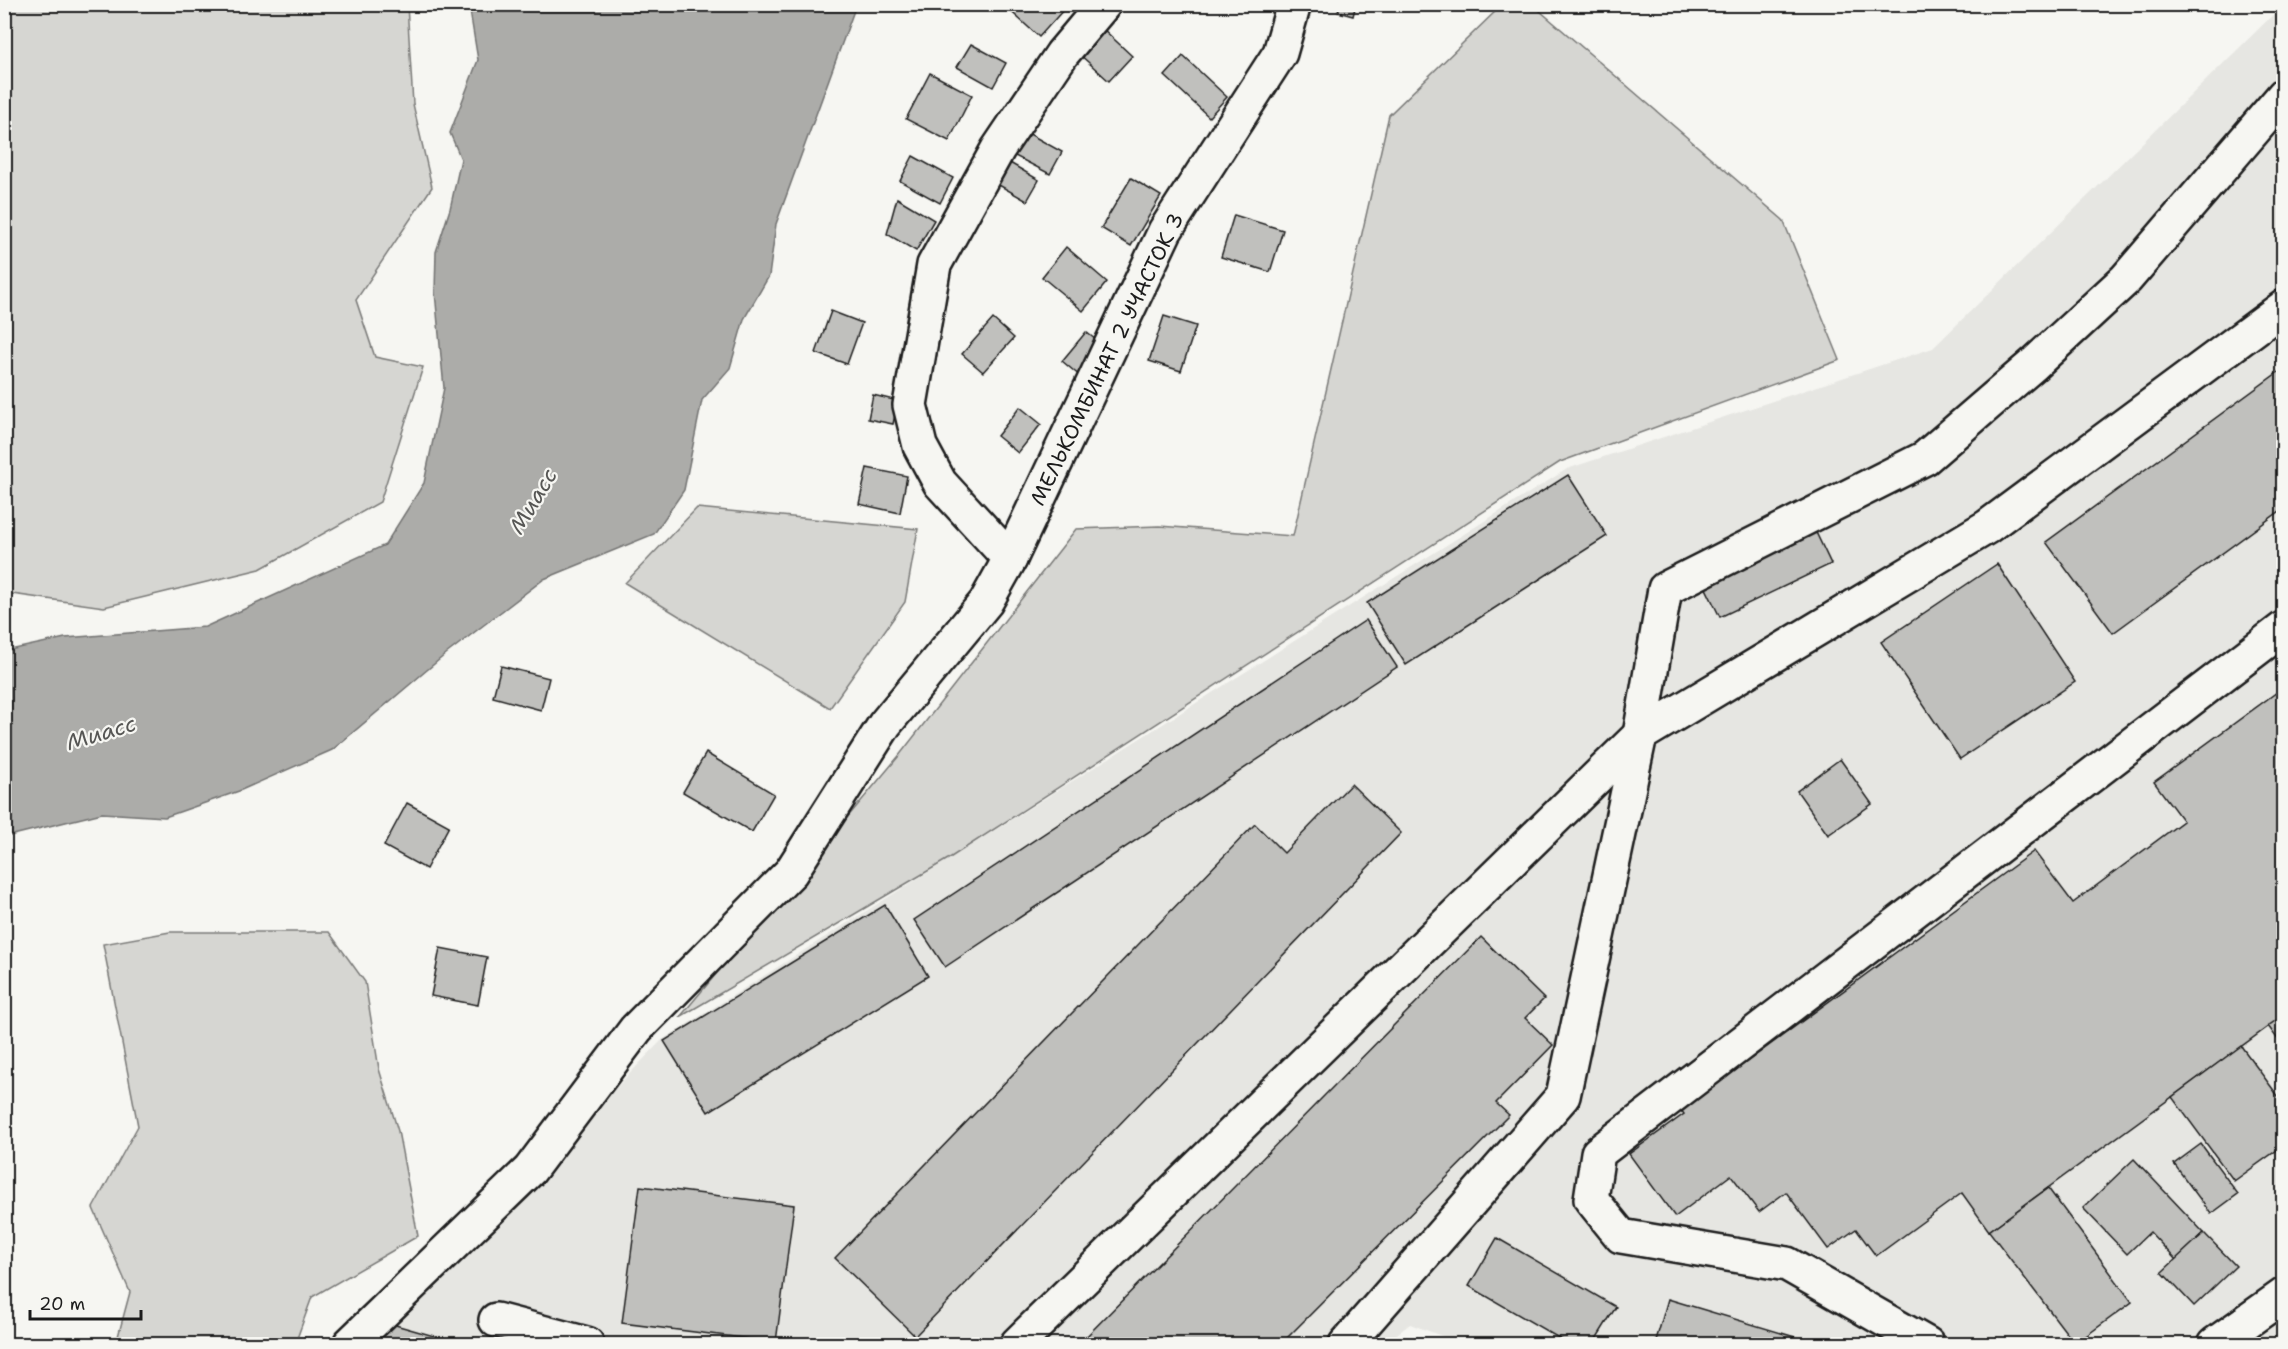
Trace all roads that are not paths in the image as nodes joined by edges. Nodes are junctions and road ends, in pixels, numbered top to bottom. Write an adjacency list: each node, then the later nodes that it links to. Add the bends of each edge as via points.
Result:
1 (1104, 4): 5 (street, via 1062,54 998,149 934,265 910,405 920,446 940,483)
2 (1294, 4): 5 (street, МЕЛЬКОМБИНАТ 2 УЧАСТОК 3, via 1280,53 1165,231)
3 (2283, 95): 7 (street, via 2126,279 1925,458 1665,589)
4 (2283, 306): 7 (street, via 1988,527)
5 (1010, 559): 10 (street, МЕЛЬКОМБИНАТ 2 УЧАСТОК 3, via 986,602 885,724 791,872 636,1029 530,1170)
6 (2283, 628): 14 (street, via 1598,1153 1591,1199 1621,1236 1787,1264)
7 (1640, 735): 12 (street); 13 (street, via 1563,1095)
8 (2283, 1295): 15 (street)
9 (496, 1320): 11 (street)
10 (350, 1344)
11 (587, 1344)
12 (1017, 1344)
13 (1346, 1344)
14 (1927, 1344)
15 (2215, 1344)

